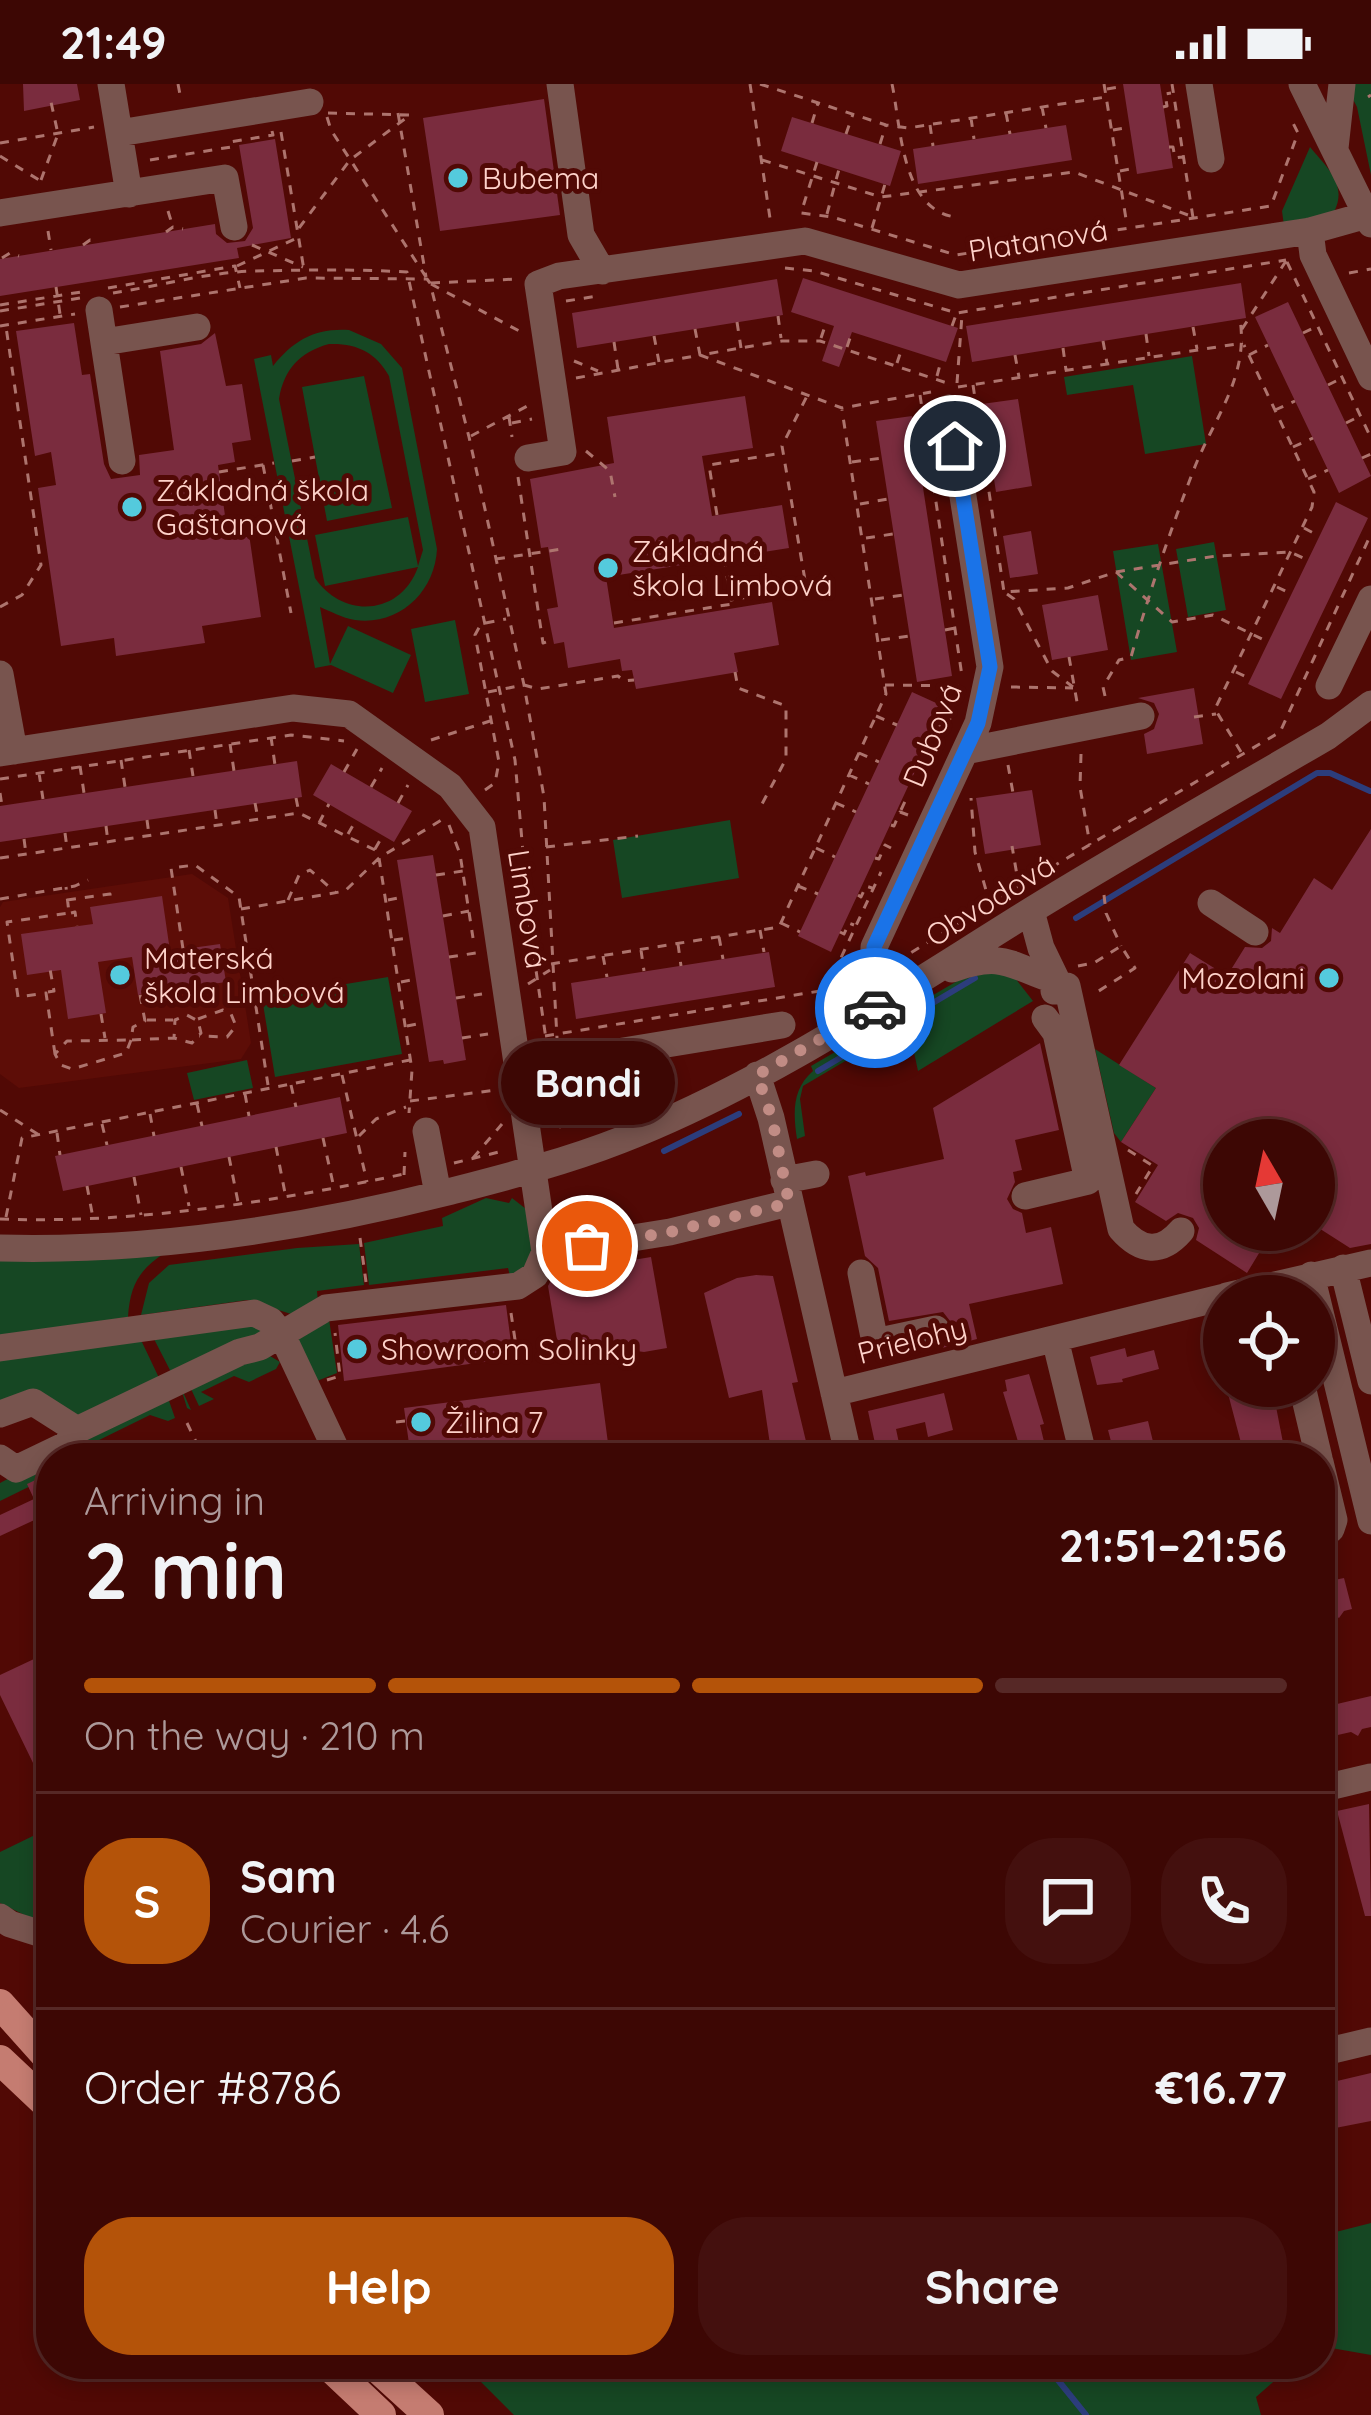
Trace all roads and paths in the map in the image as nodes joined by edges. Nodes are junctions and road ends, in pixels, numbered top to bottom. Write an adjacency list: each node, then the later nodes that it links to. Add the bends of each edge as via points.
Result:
1 (111, 84): 32 (street)
2 (560, 84): 95 (street, via 581,235)
3 (750, 84): 43 (path)
4 (760, 84): 15 (path)
5 (892, 84): 28 (path)
6 (1172, 84): 11 (path)
7 (1301, 84): 39 (street)
8 (1342, 84): 39 (street)
9 (1124, 86): 10 (path)
10 (1105, 87): 12 (path)
11 (1186, 88): 17 (path, via 1165,94); 41 (street); 41 (path)
12 (1106, 97): 16 (path); 31 (path)
13 (51, 102): 61 (path, via 58,134)
14 (310, 102): 18 (street)
15 (818, 103): 21 (path); 25 (path)
16 (1042, 107): 20 (path); 30 (path)
17 (1163, 107)
18 (273, 108): 32 (street); 46 (path, via 273,135); 75 (path)
19 (398, 113): 24 (path); 24 (path, via 410,115); 42 (path, via 325,113)
20 (1006, 113): 23 (path); 34 (path)
21 (853, 114): 26 (path); 33 (path)
22 (1290, 116): 67 (path, via 1298,133 1271,206)
23 (971, 118): 27 (path); 35 (path)
24 (400, 123): 42 (path); 104 (path)
25 (812, 123)
26 (886, 125): 28 (path); 36 (path)
27 (930, 125): 28 (path); 37 (path)
28 (901, 127): 63 (path)
29 (1130, 127): 31 (path)
30 (1046, 128)
31 (1112, 130): 50 (path)
32 (119, 134): 46 (street)
33 (846, 134)
34 (1010, 134)
35 (974, 139)
36 (880, 144)
37 (933, 146)
38 (1169, 147): 41 (path, via 1175,158)
39 (1335, 152): 69 (street)
40 (0, 156): 61 (path)
41 (1197, 158): 67 (path)
42 (350, 160): 75 (path); 104 (path)
43 (761, 160): 53 (path); 82 (path)
44 (1067, 161): 52 (path)
45 (817, 162): 53 (path)
46 (124, 165): 62 (street)
47 (1136, 168): 50 (path)
48 (839, 169): 56 (path)
49 (1019, 169): 55 (path)
50 (1118, 171): 60 (path)
51 (996, 172): 57 (path)
52 (1068, 172): 55 (path); 60 (path)
53 (813, 176): 56 (path); 66 (path, via 801,213)
54 (955, 179): 59 (path)
55 (1021, 180): 57 (path)
56 (835, 183): 64 (path); 66 (path)
57 (998, 183): 59 (path)
58 (885, 184): 64 (path)
59 (957, 189): 63 (path)
60 (1121, 190): 67 (path); 73 (path)
61 (42, 194): 62 (street); 71 (street)
62 (129, 194): 78 (street, via 226,178)
63 (920, 194): 64 (path); 68 (path)
64 (881, 197): 76 (path)
65 (150, 214): 72 (path, via 171,211)
66 (826, 216): 76 (path)
67 (1193, 216): 73 (path); 84 (path)
68 (955, 217)
69 (1369, 219): 85 (street, Platanová)
70 (88, 224): 80 (path)
71 (3, 225): 87 (path)
72 (173, 227): 74 (path); 77 (path)
73 (1127, 227): 76 (path, via 956,255)
74 (183, 229)
75 (298, 229): 79 (path)
76 (872, 230)
77 (166, 232)
78 (241, 232): 86 (path)
79 (299, 237): 86 (path); 91 (path)
80 (90, 240): 81 (path); 83 (path)
81 (99, 242)
82 (774, 244): 84 (street, Platanová, via 824,244 959,285); 95 (street, Platanová)
83 (83, 245)
84 (1197, 249): 85 (street, Platanová)
85 (1303, 249): 132 (path); 136 (path); 165 (street)
86 (265, 253): 90 (path); 91 (path)
87 (10, 254): 88 (path); 89 (path)
88 (20, 256)
89 (2, 259)
90 (236, 266): 97 (path); 100 (path)
91 (304, 269): 97 (path); 99 (path); 101 (path, via 406,272)
92 (1233, 269): 105 (path)
93 (1371, 269): 96 (path)
94 (161, 270): 100 (path)
95 (602, 271): 148 (street, Platanová, via 538,284)
96 (1348, 273)
97 (237, 274): 108 (path); 116 (path)
98 (1186, 277): 111 (path)
99 (307, 278): 101 (path); 108 (path)
100 (162, 279): 115 (path)
101 (409, 279): 104 (path); 244 (path)
102 (516, 279): 104 (path)
103 (841, 279): 109 (path)
104 (428, 281): 148 (path); 182 (path)
105 (1235, 284)
106 (1138, 285): 114 (path)
107 (56, 287): 115 (path)
108 (239, 288): 116 (path)
109 (838, 289)
110 (878, 290): 117 (path)
111 (1188, 291)
112 (1096, 292): 120 (path)
113 (1055, 298): 122 (path)
114 (1141, 298)
115 (58, 299): 116 (path); 121 (path); 124 (path)
116 (96, 301): 124 (path); 144 (street)
117 (874, 301)
118 (916, 302): 123 (path)
119 (1008, 305): 126 (path)
120 (1098, 305)
121 (0, 308)
122 (1058, 312)
123 (913, 314)
124 (61, 316): 130 (path)
125 (778, 316): 141 (path)
126 (1010, 320)
127 (1240, 320): 136 (path)
128 (737, 322): 149 (path)
129 (826, 323): 142 (path)
130 (3, 325): 185 (path)
131 (952, 326): 174 (path, via 959,313)
132 (1318, 326): 138 (path); 167 (path)
133 (197, 327): 144 (street)
134 (1193, 327): 153 (path)
135 (695, 329): 154 (path)
136 (1241, 331): 146 (path)
137 (852, 332): 152 (path)
138 (1303, 333)
139 (1146, 334): 157 (path)
140 (654, 336): 159 (path)
141 (782, 341): 142 (path); 149 (path)
142 (820, 341): 152 (path)
143 (1103, 341): 161 (path)
144 (104, 342): 196 (street)
145 (614, 342): 162 (path)
146 (1243, 343): 153 (path); 156 (path); 225 (path, via 1240,373)
147 (1268, 345): 156 (path)
148 (547, 346): 164 (path); 171 (street)
149 (741, 348): 154 (path)
150 (902, 348): 160 (path)
151 (1063, 348): 163 (path)
152 (847, 349): 160 (path)
153 (1197, 350): 157 (path)
154 (700, 355): 159 (path); 173 (path)
155 (1016, 355): 168 (path)
156 (1249, 355): 177 (path)
157 (1150, 358): 161 (path)
158 (941, 361): 166 (path)
159 (659, 362): 162 (path)
160 (897, 364): 166 (path)
161 (1107, 365): 163 (path)
162 (618, 369): 164 (path)
163 (1066, 371): 168 (path)
164 (601, 372): 171 (path)
165 (1371, 377)
166 (936, 378): 174 (path)
167 (1342, 378): 170 (path); 179 (path)
168 (1019, 379): 169 (path)
169 (973, 385): 174 (path); 232 (path)
170 (1328, 385)
171 (553, 392): 178 (path); 188 (street)
172 (920, 394): 174 (path); 176 (path); 187 (path)
173 (807, 395): 176 (path); 189 (path)
174 (953, 398): 284 (street, Dubová, via 990,667 988,691)
175 (1295, 400): 177 (path)
176 (842, 408): 198 (path)
177 (1275, 410): 186 (path)
178 (509, 416): 182 (path); 193 (path)
179 (1360, 416): 180 (path); 184 (path)
180 (1346, 423)
181 (32, 437): 185 (path)
182 (470, 437): 223 (path)
183 (1313, 438): 186 (path)
184 (1371, 438)
185 (23, 439): 240 (path, via 41,565 22,596)
186 (1293, 447): 203 (path)
187 (928, 451): 190 (path); 204 (path)
188 (563, 452): 193 (street); 206 (path, via 584,448 610,471)
189 (784, 452): 209 (path, via 709,465); 239 (path, via 806,586)
190 (917, 453)
191 (1371, 454): 195 (path)
192 (315, 457): 197 (path)
193 (519, 457): 220 (path)
194 (881, 458): 198 (path)
195 (1362, 458)
196 (122, 461)
197 (292, 461)
198 (850, 463): 208 (path)
199 (274, 464): 200 (path)
200 (263, 465): 202 (path); 241 (path)
201 (1328, 470): 203 (path)
202 (219, 472)
203 (1308, 479): 210 (path, via 1314,492)
204 (935, 491): 205 (path); 211 (path)
205 (924, 493)
206 (615, 497)
207 (888, 499): 208 (path)
208 (857, 504): 216 (path)
209 (717, 515)
210 (1302, 528): 215 (path); 218 (path)
211 (941, 530): 212 (path); 229 (path)
212 (930, 531)
213 (893, 534): 216 (path)
214 (1371, 534): 221 (path)
215 (1319, 536)
216 (862, 539): 236 (path)
217 (562, 549): 220 (path)
218 (1290, 552): 224 (path); 225 (path); 227 (path)
219 (1352, 552): 221 (path)
220 (529, 554): 223 (path); 251 (path, via 543,643)
221 (1361, 556): 234 (path)
222 (724, 558): 239 (path)
223 (494, 559): 242 (path)
224 (1308, 560)
225 (1157, 567): 226 (path); 238 (path)
226 (1116, 572): 231 (path); 238 (path)
227 (1274, 586): 233 (path); 249 (path)
228 (1335, 586): 234 (path)
229 (950, 587): 230 (path); 247 (path)
230 (939, 589)
231 (1068, 589): 232 (path); 237 (path)
232 (1004, 592): 266 (path, via 1052,670)
233 (1292, 594)
234 (1358, 594): 246 (path); 265 (street)
235 (903, 595): 236 (path)
236 (872, 600): 252 (path)
237 (1070, 600)
238 (1147, 603): 249 (path, via 1172,622 1213,615); 278 (path, via 1131,657 1119,660 1103,687)
239 (732, 604): 245 (path)
240 (0, 607)
241 (291, 613)
242 (508, 619): 244 (path); 264 (path)
243 (1319, 620): 246 (path)
244 (485, 623): 267 (path); 268 (path, via 475,634)
245 (614, 623)
246 (1329, 624): 256 (path)
247 (957, 628): 248 (path); 257 (path)
248 (945, 630)
249 (1251, 634): 253 (path); 259 (path)
250 (909, 636): 252 (path)
251 (553, 640)
252 (878, 640): 274 (path, via 886,694)
253 (1268, 642)
254 (1069, 657): 266 (path)
255 (1301, 658): 256 (path)
256 (1311, 662): 271 (path)
257 (962, 669): 258 (path); 270 (path)
258 (951, 670)
259 (1233, 671): 263 (path); 273 (path)
260 (735, 672): 321 (path, via 738,688 786,706 786,759)
261 (0, 674): 288 (street)
262 (634, 680): 264 (path)
263 (1251, 680)
264 (524, 685): 267 (path); 345 (path)
265 (1329, 686)
266 (1075, 688): 281 (path)
267 (500, 689): 268 (path); 433 (path)
268 (487, 692): 277 (path)
269 (1283, 695): 271 (path)
270 (960, 699)
271 (1294, 700): 290 (path, via 1280,732)
272 (1371, 704): 355 (street, Obvodová, via 1328,736)
273 (1217, 713): 276 (path); 290 (path)
274 (877, 716): 279 (path); 289 (path)
275 (1141, 716): 278 (street)
276 (1194, 717)
277 (492, 720): 291 (path); 324 (path, via 495,783)
278 (1110, 722): 281 (street)
279 (897, 725)
280 (936, 726): 284 (path, via 952,720)
281 (1081, 728): 285 (street); 355 (path, via 1080,787)
282 (271, 737): 283 (path); 286 (path, via 340,739); 294 (path)
283 (230, 743): 287 (path); 297 (path)
284 (954, 745): 285 (street); 414 (street, Dubová, via 874,947)
285 (1005, 745): 310 (path)
286 (357, 749): 291 (path); 298 (path)
287 (189, 750): 292 (path); 301 (path)
288 (7, 752): 291 (street, Limbová, via 293,708 349,714)
289 (859, 753): 293 (path); 300 (path)
290 (1243, 755): 355 (path)
291 (392, 759): 305 (path); 307 (path); 324 (street, Limbová, via 450,787)
292 (121, 760): 296 (path); 306 (path)
293 (879, 762)
294 (275, 764)
295 (919, 764): 302 (path, via 927,754 935,758)
296 (80, 766): 299 (path); 309 (path)
297 (234, 771)
298 (344, 772)
299 (39, 773): 303 (path); 316 (path)
300 (849, 775): 304 (path); 319 (path)
301 (193, 776)
302 (926, 777)
303 (0, 779)
304 (869, 784)
305 (408, 785): 311 (path); 317 (path)
306 (125, 787)
307 (371, 788)
308 (0, 793): 322 (path)
309 (84, 793)
310 (1013, 793)
311 (419, 794)
312 (971, 795): 398 (path, via 990,904)
313 (904, 796): 326 (path)
314 (917, 796): 328 (path)
315 (296, 798): 327 (path)
316 (43, 799)
317 (398, 802)
318 (255, 803): 329 (path)
319 (836, 803): 325 (path); 347 (path)
320 (329, 804): 332 (path)
321 (762, 804)
322 (2, 806)
323 (214, 810): 333 (path)
324 (455, 811): 352 (path); 356 (path); 436 (street, Limbová, via 482,827)
325 (856, 812)
326 (900, 812): 328 (path); 334 (path)
327 (298, 813): 329 (path); 332 (path)
328 (908, 815): 336 (path)
329 (258, 819): 333 (path)
330 (147, 820): 339 (path)
331 (356, 820): 340 (path)
332 (319, 823): 340 (path)
333 (217, 825): 339 (path)
334 (891, 825)
335 (106, 826): 343 (path)
336 (900, 832)
337 (65, 833): 346 (path)
338 (382, 835): 348 (path)
339 (149, 836): 343 (path)
340 (347, 836): 348 (path)
341 (638, 836): 345 (path)
342 (24, 839): 349 (path)
343 (108, 842): 346 (path)
344 (1012, 846): 354 (path)
345 (546, 847): 395 (path)
346 (67, 848): 349 (path)
347 (815, 848): 350 (path); 359 (path)
348 (375, 850): 352 (path)
349 (26, 854): 351 (path)
350 (836, 857)
351 (0, 858)
352 (379, 858): 362 (path); 369 (path)
353 (875, 858): 361 (path, via 885,845 892,848)
354 (1014, 858)
355 (1094, 858): 367 (street, Obvodová); 367 (path); 388 (path)
356 (463, 871): 357 (path); 374 (path)
357 (436, 875)
358 (88, 880): 360 (path)
359 (798, 886): 363 (path); 377 (path)
360 (65, 887): 366 (path); 368 (path)
361 (873, 889): 364 (path); 379 (path)
362 (336, 893): 370 (path); 370 (path, via 310,870 299,875)
363 (818, 894)
364 (858, 895)
365 (403, 897): 369 (path)
366 (0, 899)
367 (1025, 899): 403 (street, Obvodová); 405 (street)
368 (68, 900): 372 (path, via 110,894); 375 (path)
369 (386, 900): 386 (path)
370 (287, 902): 373 (path)
371 (1211, 903): 383 (street)
372 (111, 904)
373 (242, 909): 389 (path, via 239,897 195,865 171,868); 440 (path)
374 (469, 911): 376 (path); 393 (path, via 476,953)
375 (69, 913): 378 (path); 408 (path, via 7,922 18,997)
376 (443, 916)
377 (781, 923): 380 (path); 381 (path)
378 (77, 926)
379 (856, 926): 382 (path, via 849,922); 407 (path)
380 (760, 930): 384 (path); 391 (path)
381 (800, 932)
382 (840, 932)
383 (1255, 932)
384 (719, 937): 387 (path); 394 (path)
385 (410, 938): 386 (path)
386 (392, 940): 404 (path)
387 (678, 944): 390 (path); 396 (path)
388 (1121, 946)
389 (183, 949)
390 (641, 950): 392 (path); 399 (path)
391 (764, 952)
392 (603, 956): 395 (path); 400 (path)
393 (449, 957)
394 (723, 959)
395 (551, 964): 433 (path)
396 (681, 966)
397 (50, 969): 408 (path, via 54,991)
398 (884, 970)
399 (644, 971)
400 (607, 977)
401 (862, 978): 407 (path)
402 (416, 979): 404 (path)
403 (926, 979): 405 (street, via 998,959); 414 (street, Obvodová)
404 (399, 982): 427 (path)
405 (1062, 984): 474 (street, via 1040,1021 1056,1033 1088,1181); 482 (street, via 1121,1229 1151,1249)
406 (770, 988): 417 (path)
407 (826, 990): 417 (path)
408 (46, 992): 434 (path)
409 (482, 994): 412 (path)
410 (729, 994): 415 (path)
411 (140, 995): 423 (path)
412 (456, 998)
413 (676, 1003): 420 (path)
414 (884, 1003): 438 (street, Obvodová)
415 (730, 1006): 417 (path); 420 (path)
416 (639, 1009): 424 (path)
417 (777, 1012): 433 (street)
418 (613, 1013): 426 (path)
419 (101, 1014): 431 (path)
420 (678, 1015): 424 (path)
421 (197, 1019): 422 (path); 428 (path); 428 (path, via 223,1010 235,1020 226,1037)
422 (175, 1020): 423 (path); 429 (path)
423 (145, 1021): 432 (path, via 133,1027)
424 (641, 1021): 426 (path)
425 (423, 1023): 427 (path)
426 (615, 1025): 433 (path)
427 (406, 1026): 435 (path)
428 (199, 1036): 429 (path, via 186,1044)
429 (174, 1038): 432 (path)
430 (462, 1038): 436 (path, via 488,1034)
431 (106, 1040): 432 (path); 434 (path, via 68,1041)
432 (131, 1040): 434 (path, via 126,1053 72,1070)
433 (553, 1049): 436 (street); 436 (path); 461 (path, via 556,1118)
434 (56, 1054)
435 (410, 1060): 437 (path); 443 (path)
436 (514, 1071): 443 (path); 444 (path); 464 (street, Limbová)
437 (342, 1074): 439 (path); 455 (path)
438 (757, 1075): 461 (street, Obvodová); 472 (street, Prielohy)
439 (291, 1084): 440 (path); 445 (path)
440 (268, 1088): 441 (path)
441 (244, 1093): 442 (path); 448 (path)
442 (197, 1103): 447 (path); 450 (path)
443 (410, 1103): 451 (path); 455 (path)
444 (500, 1106)
445 (296, 1107)
446 (2, 1110): 453 (path)
447 (150, 1113): 449 (path); 454 (path)
448 (249, 1116)
449 (102, 1123): 452 (path); 457 (path)
450 (202, 1126)
451 (417, 1130): 468 (street)
452 (56, 1132): 453 (path); 460 (path)
453 (40, 1135): 480 (path, via 22,1138)
454 (154, 1136)
455 (358, 1137): 469 (path)
456 (323, 1138): 471 (path)
457 (107, 1145)
458 (276, 1147): 473 (path)
459 (406, 1151): 468 (path)
460 (60, 1155)
461 (574, 1156): 464 (street, Obvodová)
462 (229, 1157): 475 (path)
463 (181, 1167): 476 (path)
464 (535, 1168): 465 (street, Obvodová); 477 (street)
465 (475, 1172): 465 (path, via 507,1150 503,1122 487,1141); 468 (street, Obvodová); 468 (path); 477 (street)
466 (816, 1174): 472 (street)
467 (134, 1177): 478 (path)
468 (424, 1179): 469 (path); 483 (street, Obvodová, via 307,1223 105,1248)
469 (368, 1182): 471 (path)
470 (87, 1186): 479 (path)
471 (334, 1190): 473 (path)
472 (787, 1192): 484 (street, via 670,1232); 498 (street, Prielohy)
473 (286, 1196): 475 (path)
474 (1024, 1196)
475 (238, 1204): 476 (path)
476 (190, 1210): 478 (path)
477 (540, 1213): 484 (street)
478 (141, 1215): 479 (path)
479 (93, 1218): 480 (path)
480 (3, 1219)
481 (358, 1231): 488 (path)
482 (1181, 1231)
483 (0, 1248)
484 (545, 1252): 492 (street, via 535,1275 518,1286 326,1309)
485 (1357, 1266): 487 (street, Prielohy); 496 (street)
486 (861, 1273): 491 (street, via 875,1342)
487 (1311, 1275)
488 (368, 1295)
489 (1203, 1302): 493 (street, Prielohy)
490 (334, 1321): 497 (path, via 340,1376 325,1380)
491 (936, 1329)
492 (282, 1335): 494 (street, via 271,1321 238,1313); 501 (street); 508 (street)
493 (1055, 1339): 498 (street, Prielohy); 510 (street)
494 (0, 1348)
495 (1335, 1373): 514 (street)
496 (1371, 1381)
497 (331, 1392)
498 (834, 1393): 509 (street)
499 (1307, 1407): 511 (street)
500 (0, 1414): 501 (street, via 33,1402)
501 (65, 1421): 505 (street); 506 (street)
502 (406, 1421): 503 (path)
503 (396, 1422)
504 (187, 1423): 507 (path)
505 (0, 1434)
506 (66, 1443)
507 (197, 1443)
508 (333, 1443)
509 (846, 1443)
510 (1080, 1443)
511 (1316, 1443)
512 (36, 1454): 513 (street)
513 (4, 1464)
514 (1371, 1521)
515 (1371, 1777): 516 (street)
516 (1335, 1785)
517 (0, 1917): 518 (street)
518 (36, 1931)
519 (0, 2004): 522 (main road)
520 (0, 2027): 524 (main road)
521 (1371, 2041): 523 (street)
522 (36, 2047)
523 (1335, 2050)
524 (36, 2054)
525 (0, 2060): 526 (main road)
526 (36, 2094)
527 (342, 2379): 529 (main road)
528 (389, 2379): 530 (main road)
529 (381, 2415)
530 (429, 2415)

